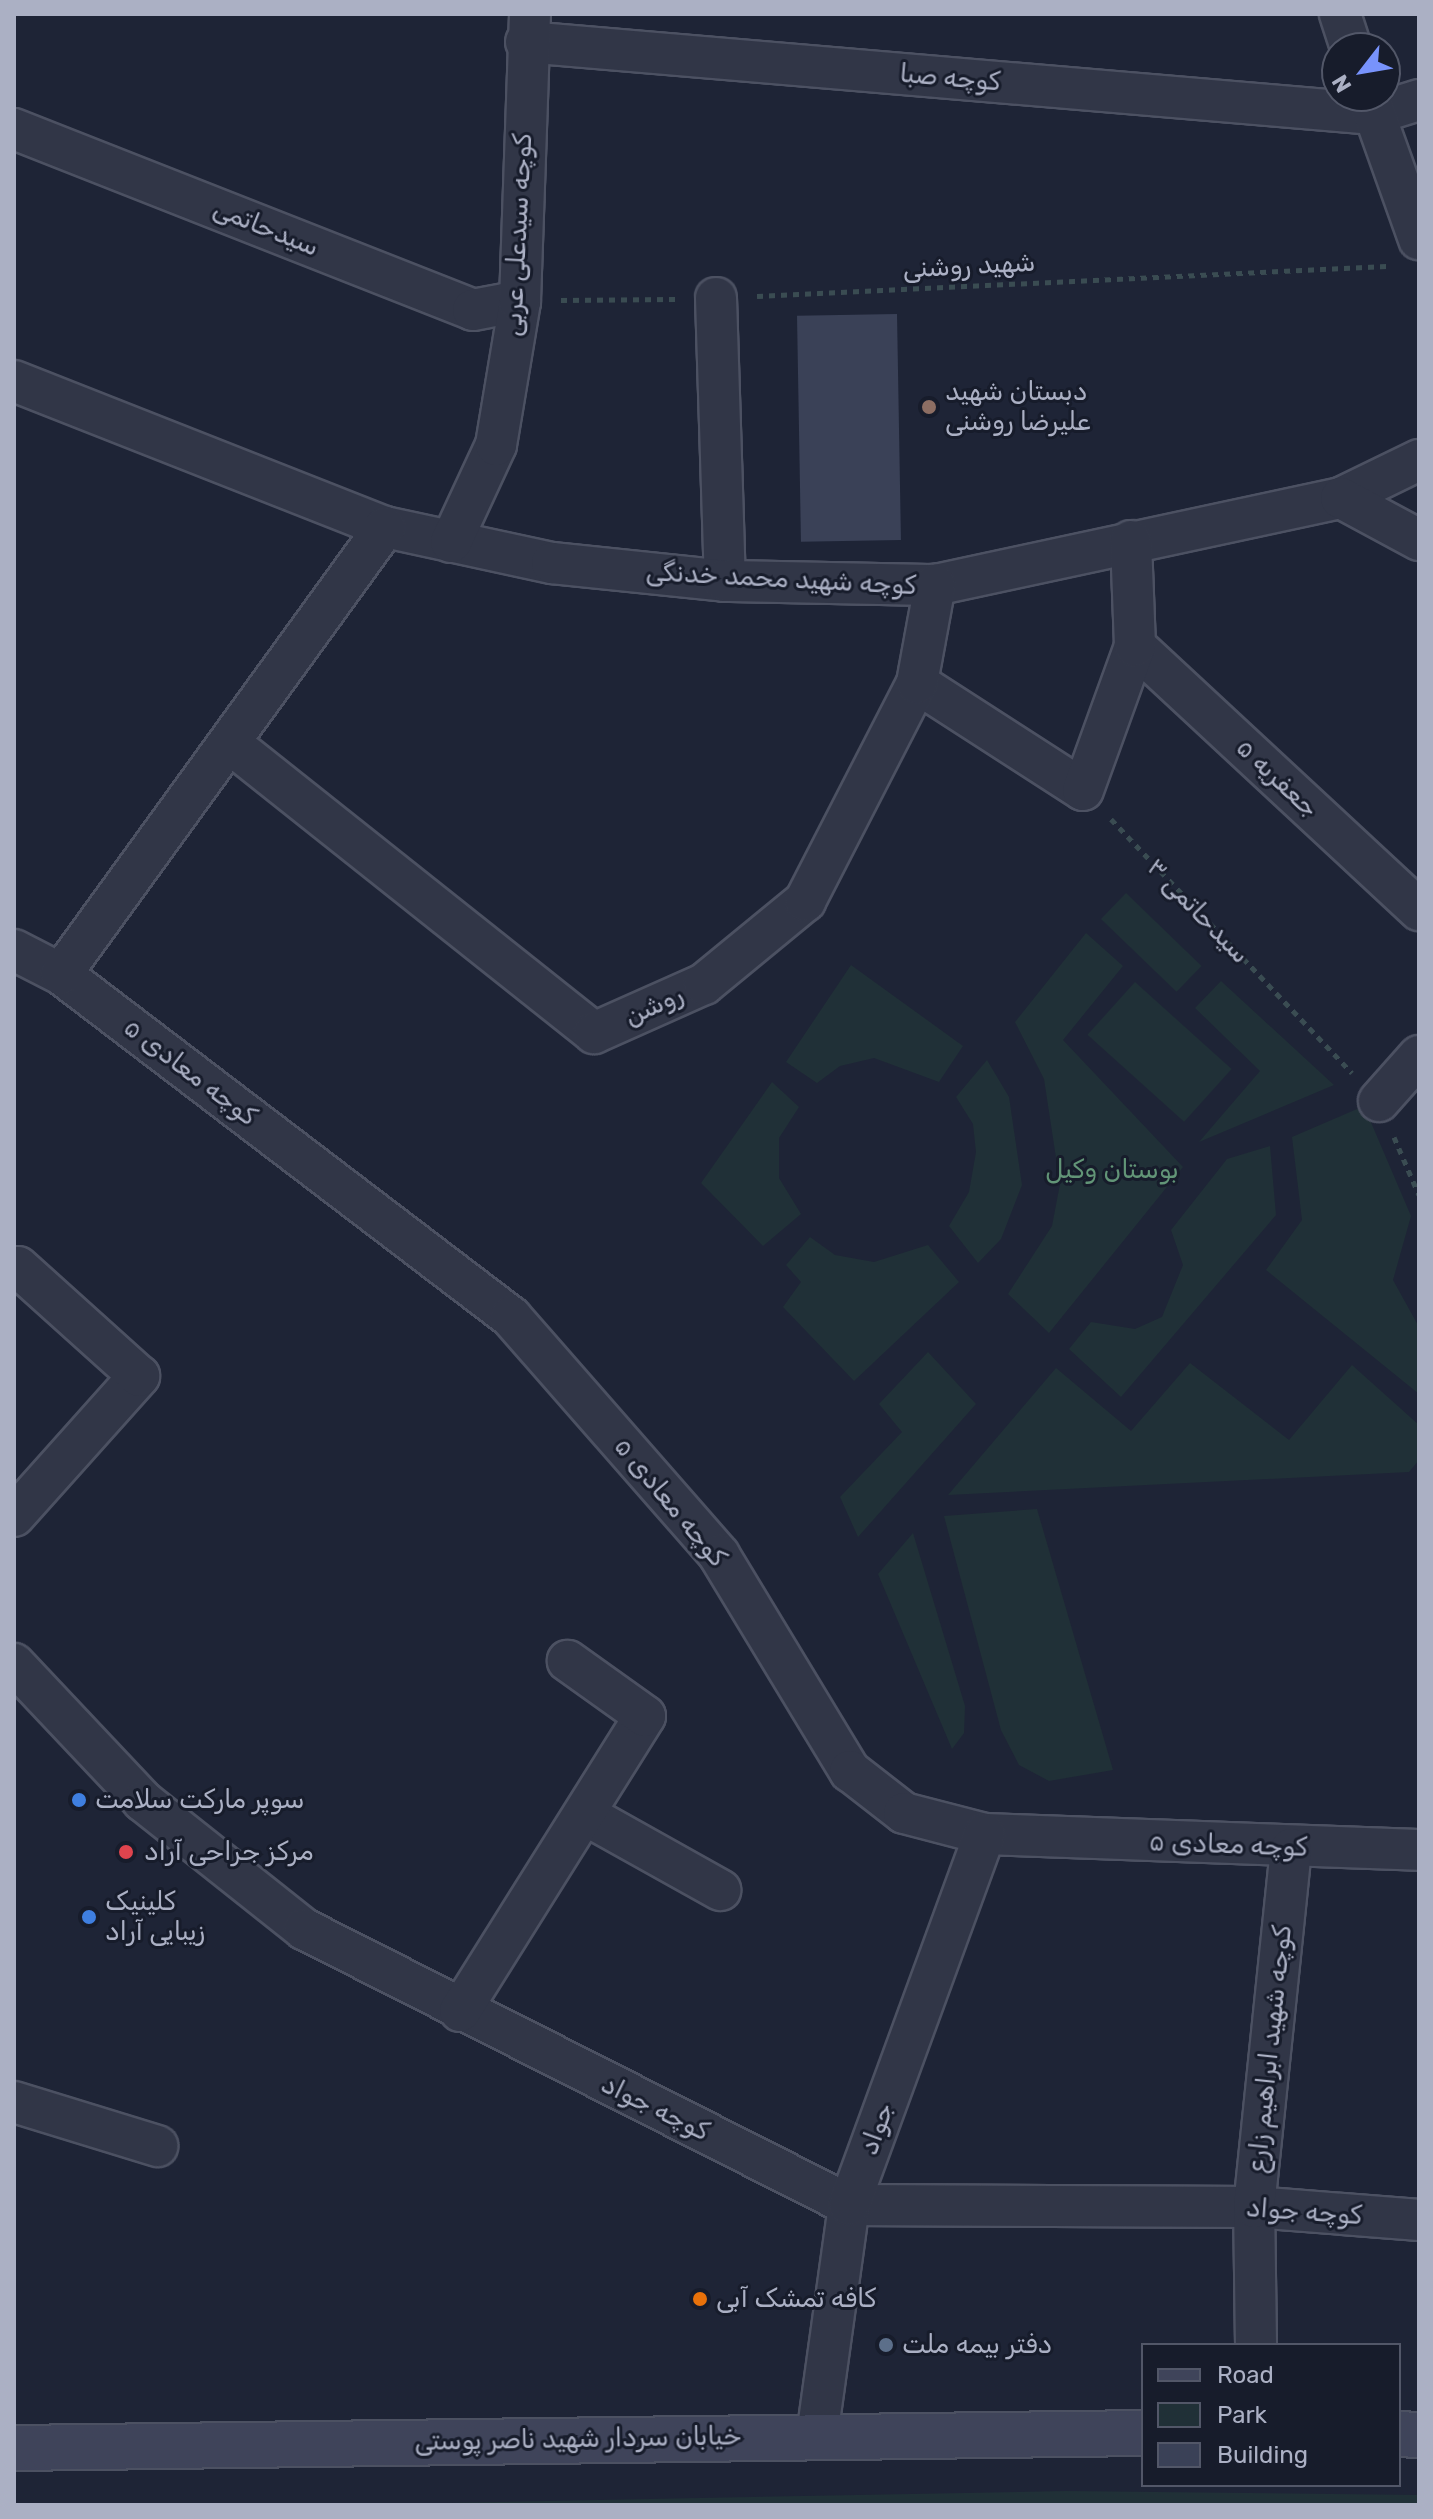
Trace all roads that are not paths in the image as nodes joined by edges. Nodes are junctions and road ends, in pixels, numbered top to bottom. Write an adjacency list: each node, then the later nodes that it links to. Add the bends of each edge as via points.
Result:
1 (528, 28): 2 (street, کوچه صبا); 7 (street, کوچه سیدعلی عربی)
2 (1321, 100)
3 (1373, 112): 5 (street)
4 (14, 129): 7 (street, سیدحاتمی, via 473,310)
5 (1411, 252)
6 (716, 298): 15 (street)
7 (520, 301): 14 (street, کوچه سیدعلی عربی, via 496,445)
8 (14, 381): 11 (street, کوچه شهید محمد خدنگی)
9 (1419, 460): 10 (street, کوچه شهید محمد خدنگی)
10 (1341, 498): 12 (street); 13 (street, کوچه شهید محمد خدنگی)
11 (385, 527): 14 (street, کوچه شهید محمد خدنگی); 19 (street)
12 (1419, 540)
13 (1131, 541): 16 (street, کوچه شهید محمد خدنگی); 17 (street)
14 (451, 542): 15 (street, کوچه شهید محمد خدنگی, via 552,563)
15 (725, 581): 16 (street, کوچه شهید محمد خدنگی)
16 (935, 585): 18 (street, روشن)
17 (1135, 646): 18 (street, via 1083,790); 20 (street, جعفریه ۵)
18 (917, 683): 19 (street, روشن, via 805,901 704,984 594,1033)
19 (231, 744): 22 (street)
20 (1419, 910)
21 (14, 950): 22 (street, کوچه معادی ۵)
22 (61, 974): 30 (street, کوچه معادی ۵, via 511,1317 719,1555 850,1771 904,1813)
23 (1419, 1056): 24 (street)
24 (1379, 1101)
25 (18, 1267): 26 (street, via 139,1376)
26 (14, 1516)
27 (568, 1661): 29 (street, via 645,1716)
28 (14, 1664): 34 (street, کوچه جواد, via 143,1801 304,1929)
29 (586, 1815): 33 (street); 34 (street)
30 (985, 1834): 31 (street, کوچه معادی ۵); 37 (street, جواد)
31 (1291, 1849): 32 (street, کوچه معادی ۵); 38 (street, کوچه شهید ابراهیم زارع)
32 (1419, 1850)
33 (720, 1890)
34 (460, 2011): 37 (street, کوچه جواد)
35 (14, 2102): 36 (street)
36 (157, 2146)
37 (849, 2205): 38 (street, کوچه جواد); 42 (street, جواد)
38 (1254, 2207): 39 (street, کوچه جواد); 40 (street, کوچه شهید ابراهیم زارع)
39 (1419, 2220)
40 (1256, 2343)
41 (1141, 2433): 42 (main road, خیابان سردار شهید ناصر پوستی)
42 (817, 2436): 43 (main road, خیابان سردار شهید ناصر پوستی)
43 (14, 2448)

